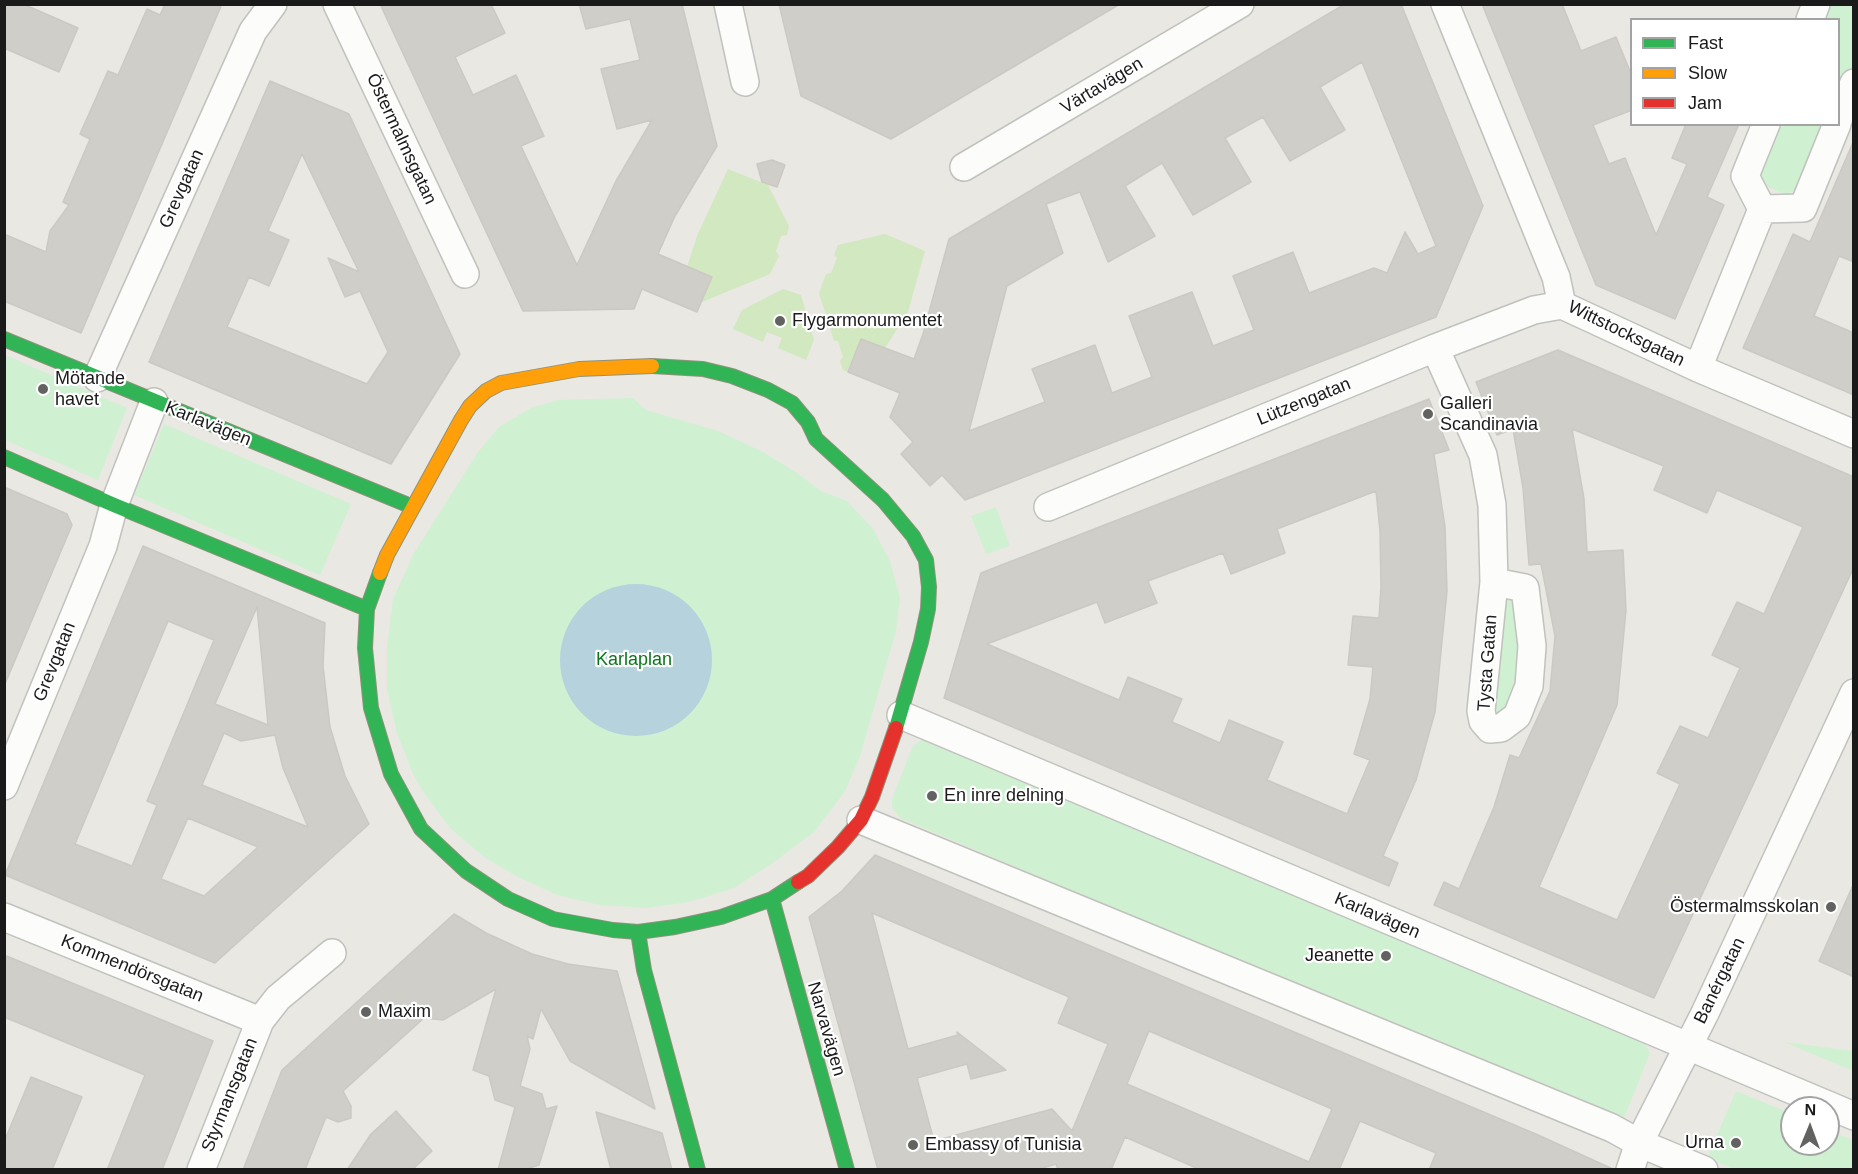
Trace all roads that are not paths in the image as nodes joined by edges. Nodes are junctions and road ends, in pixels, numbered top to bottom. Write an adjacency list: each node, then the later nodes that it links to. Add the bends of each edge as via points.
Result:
1 (273, 4): 18 (street, Grevgatan, via 253,31)
2 (337, 4): 13 (street, Östermalmsgatan)
3 (728, 4): 6 (street)
4 (1240, 4): 11 (street, Värtavägen)
5 (1445, 4): 14 (street, Wittstocksgatan, via 1556,277)
6 (745, 82)
7 (1854, 83): 8 (street)
8 (1840, 118)
9 (1765, 126): 12 (street, via 1745,176)
10 (1835, 126): 12 (street, via 1803,208)
11 (964, 167)
12 (1762, 208): 17 (street)
13 (465, 274)
14 (1562, 305): 16 (street, Lützengatan, via 1534,310); 17 (street, Wittstocksgatan)
15 (4, 339): 18 (street, Karlavägen)
16 (1435, 348): 24 (street, Lützengatan); 25 (street, Tysta Gatan, via 1483,454 1492,505)
17 (1698, 368): 20 (street, Wittstocksgatan)
18 (97, 378): 19 (street, Karlavägen)
19 (154, 402): 22 (street, Grevgatan); 23 (street, Karlavägen)
20 (1854, 434)
21 (4, 458): 22 (street)
22 (114, 505): 26 (street); 29 (street, Grevgatan, via 102,546)
23 (413, 507): 26 (street, via 387,555); 28 (street, via 460,420 470,406 501,383 579,369 652,366 703,369 768,390 792,403 816,439 883,500 913,536 926,560 928,609)
24 (1048, 507)
25 (1494, 582): 25 (street, Tysta Gatan, via 1481,711 1490,729 1501,728 1517,716 1530,686 1532,646 1525,588)
26 (367, 609): 33 (street, via 365,648 371,708 391,774 421,830 466,871 508,899 553,918)
27 (1854, 693): 36 (street, Banérgatan)
28 (901, 715): 30 (street); 36 (street, Karlavägen)
29 (4, 786)
30 (861, 820): 31 (street, via 808,876); 38 (street, via 1600,1123)
31 (772, 899): 33 (street, via 721,917); 41 (street, Narvavägen)
32 (4, 917): 35 (street, Kommendörsgatan)
33 (638, 932): 40 (street, via 644,970)
34 (332, 953): 35 (street, via 278,998)
35 (260, 1021): 39 (street, Styrmansgatan)
36 (1687, 1047): 37 (street, Karlavägen); 38 (street, Banérgatan)
37 (1854, 1116)
38 (1639, 1143): 42 (street, Banérgatan); 43 (street)
39 (201, 1170)
40 (698, 1170)
41 (847, 1170)
42 (1630, 1170)
43 (1704, 1170)

